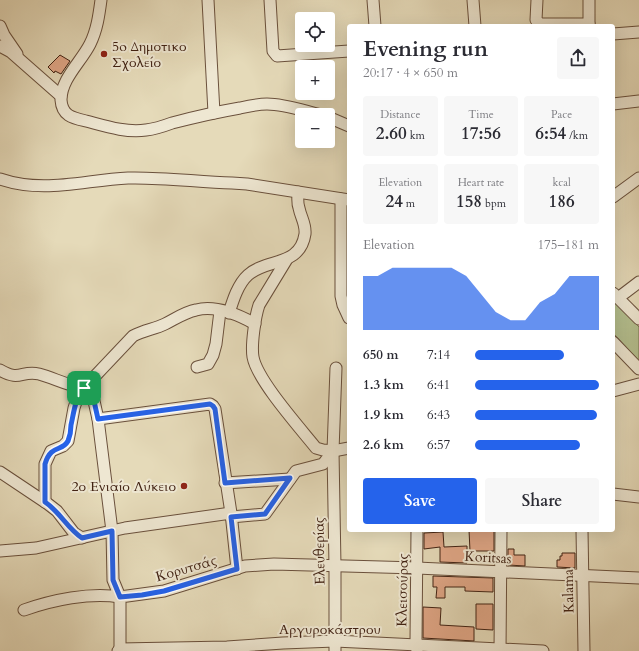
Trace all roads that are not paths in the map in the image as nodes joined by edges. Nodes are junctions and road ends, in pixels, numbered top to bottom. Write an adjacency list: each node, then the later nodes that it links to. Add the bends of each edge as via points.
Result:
1 (101, 0): 18 (street, via 90,45 68,78)
2 (208, 0): 22 (street)
3 (270, 0): 16 (street, via 273,51 277,56)
4 (373, 0): 8 (street)
5 (473, 0): 9 (street)
6 (537, 0): 10 (street, via 536,20)
7 (589, 0): 11 (street)
8 (375, 24)
9 (475, 24)
10 (540, 24)
11 (589, 24)
12 (0, 26): 17 (street)
13 (639, 32): 14 (street)
14 (615, 34)
15 (0, 46): 17 (street)
16 (347, 51)
17 (26, 66): 18 (street)
18 (62, 96): 22 (street, via 62,105 67,116 126,130 146,130)
19 (639, 101): 20 (street)
20 (615, 104)
21 (295, 109): 22 (street, via 268,104)
22 (214, 113)
23 (335, 120): 24 (street)
24 (347, 125)
25 (639, 178): 28 (street)
26 (0, 179): 27 (street, via 58,186 112,179 148,179 247,184)
27 (298, 192): 29 (street); 30 (street, via 305,234 298,250)
28 (615, 195)
29 (345, 199): 34 (street, via 340,296)
30 (287, 259): 33 (street, via 260,267 248,274); 36 (street, via 259,305)
31 (639, 282): 32 (street)
32 (615, 295): 35 (street)
33 (225, 312): 36 (street); 38 (street, via 213,355 208,364); 43 (street, via 196,310 133,336)
34 (347, 314)
35 (639, 319)
36 (255, 324): 47 (street, via 252,348 255,366 280,403 316,448)
37 (615, 344): 40 (street)
38 (197, 367)
39 (336, 368): 47 (street, Ελευθερίας)
40 (639, 369)
41 (0, 370): 43 (street, via 14,377 38,374)
42 (639, 384): 44 (street)
43 (84, 388): 45 (street, via 94,401); 53 (street, via 79,393 74,408 68,441 51,451 47,458)
44 (615, 390)
45 (98, 419): 50 (street, via 210,404 215,409); 55 (street)
46 (347, 448): 47 (street)
47 (333, 451): 49 (street, via 323,464 300,469); 61 (street, Ελευθερίας)
48 (0, 472): 53 (street)
49 (290, 478): 50 (street); 54 (street, via 265,514)
50 (225, 483): 54 (street)
51 (615, 494): 52 (street)
52 (639, 498)
53 (45, 502): 59 (street)
54 (231, 515): 55 (street); 63 (street)
55 (112, 531): 59 (street); 67 (street, via 113,580)
56 (417, 532): 62 (street, Κλεισούρας)
57 (501, 532): 64 (street)
58 (582, 532): 65 (street, Kalama)
59 (82, 538): 60 (street, via 36,548)
60 (0, 551)
61 (335, 566): 62 (street, Koritsas); 63 (street, Κορυτσάς, via 274,564); 69 (street, Ελευθερίας)
62 (417, 568): 64 (street, Koritsas); 70 (street, Κλεισούρας)
63 (237, 569): 67 (street, Κορυτσάς, via 164,591)
64 (500, 572): 65 (street, Koritsas); 72 (street)
65 (583, 576): 66 (street, Koritsas); 74 (street, Kalama)
66 (639, 578)
67 (120, 597): 68 (street, Κορυτσάς, via 103,595 67,599); 71 (street)
68 (24, 610)
69 (335, 646): 70 (street, Αργυροκάστρου); 71 (street, Αργυροκάστρου, via 283,643)
70 (417, 648): 72 (street, Αργυροκάστρου)
71 (119, 650)
72 (500, 650): 73 (street, Αργυροκάστρου)
73 (543, 651)
74 (584, 651)

